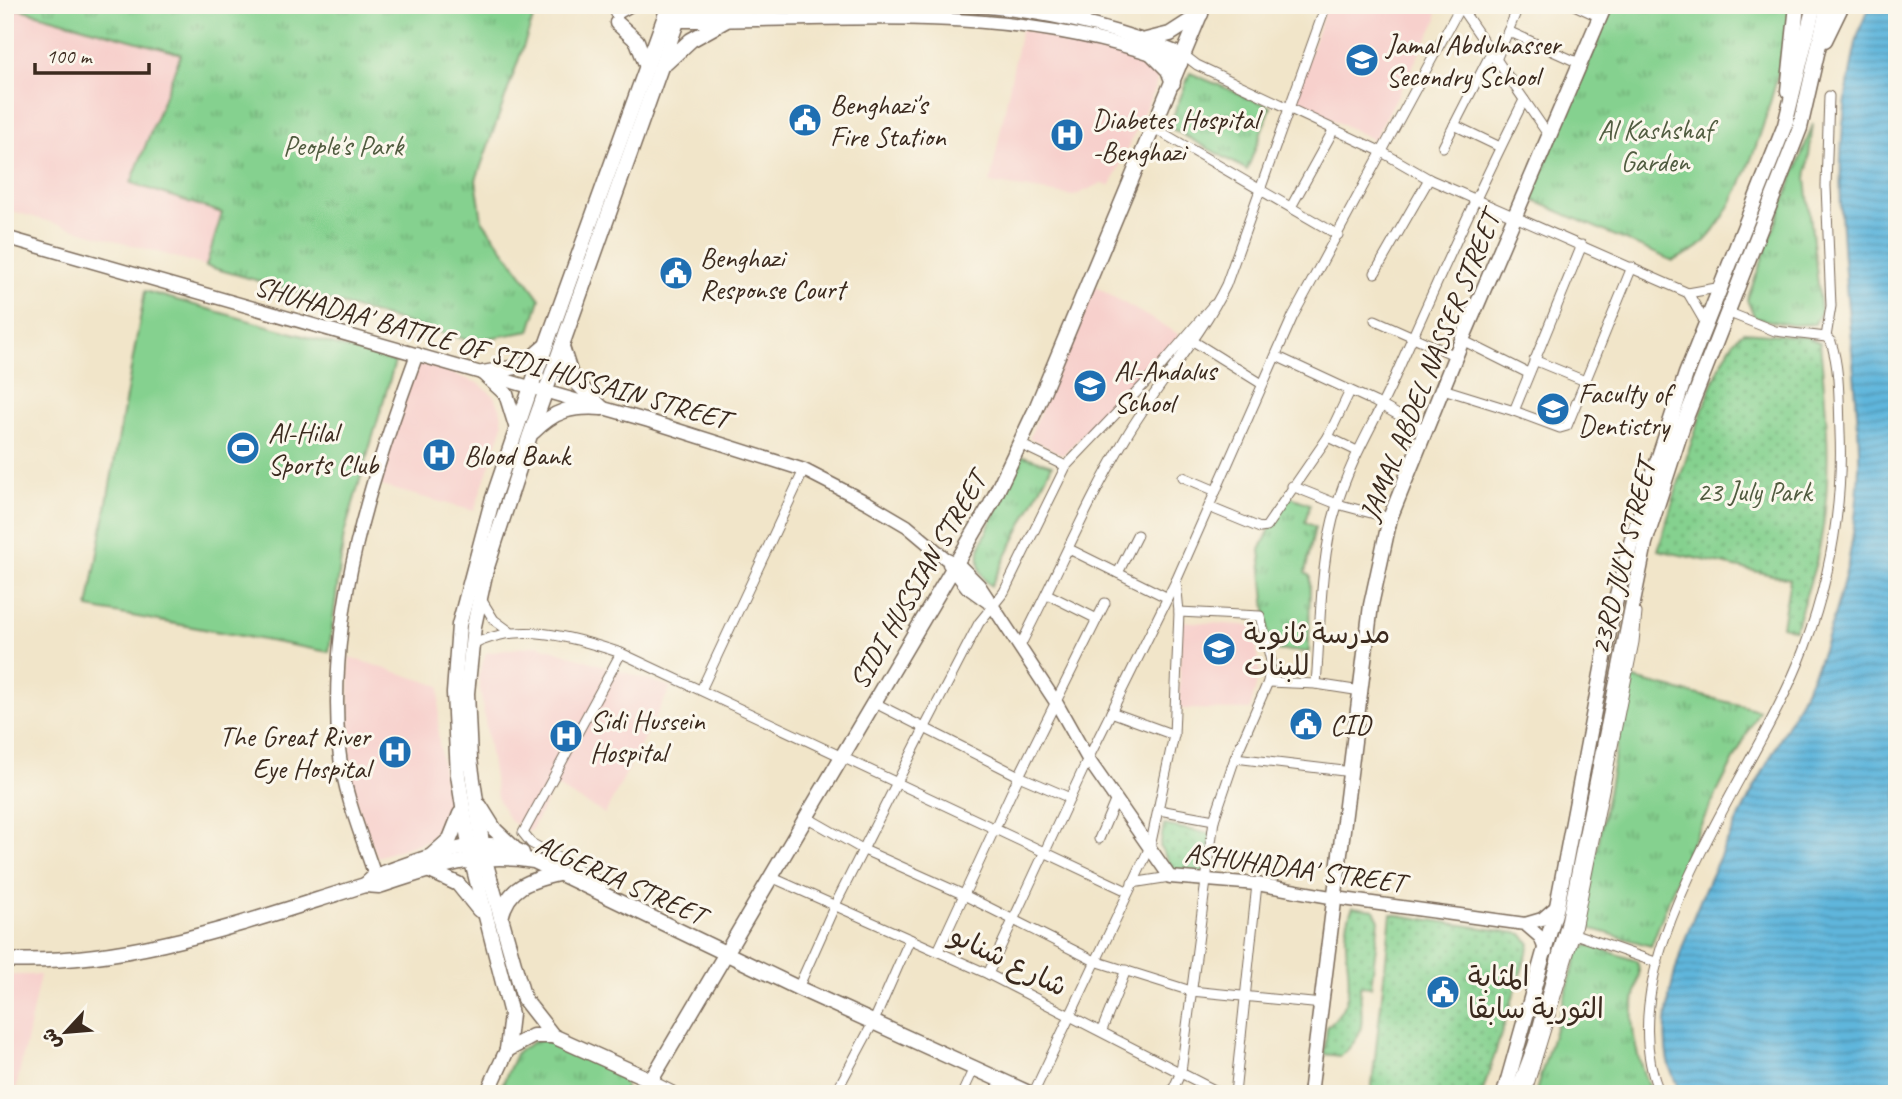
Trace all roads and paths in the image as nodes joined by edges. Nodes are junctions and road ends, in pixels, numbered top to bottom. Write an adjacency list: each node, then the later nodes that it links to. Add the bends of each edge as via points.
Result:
1 (1088, 5): 15 (street)
2 (1326, 5): 27 (street)
3 (1519, 5): 16 (street)
4 (1574, 5): 11 (street)
5 (1797, 5): 28 (main road)
6 (1814, 5): 28 (main road, 23RD JULY STREET)
7 (1828, 5): 18 (main road, 23RD JULY STREET)
8 (1842, 5): 18 (main road)
9 (1459, 6): 19 (street); 35 (street)
10 (1203, 10): 17 (main road); 20 (main road, SIDI HUSSIAN STREET)
11 (1603, 11): 21 (main road, JAMAL ABDEL NASSER STREET)
12 (674, 12): 13 (main road); 22 (main road); 23 (main road)
13 (724, 12): 15 (main road, via 964,6); 17 (main road, via 976,17); 22 (main road)
14 (621, 13): 23 (main road)
15 (1084, 23): 17 (main road)
16 (1508, 31): 19 (street); 21 (street)
17 (1148, 46): 20 (main road); 24 (main road)
18 (1819, 50): 49 (main road, 23RD JULY STREET, via 1800,128)
19 (1493, 56): 26 (street); 29 (street)
20 (1182, 60): 24 (main road, SIDI HUSSIAN STREET); 27 (street)
21 (1579, 63): 32 (main road, JAMAL ABDEL NASSER STREET)
22 (663, 66): 56 (main road)
23 (647, 67): 56 (main road)
24 (1173, 83): 30 (main road, SIDI HUSSIAN STREET)
25 (1829, 96): 53 (street, via 1826,186 1831,306)
26 (1524, 100): 32 (street); 34 (street)
27 (1290, 108): 31 (street); 37 (street)
28 (1788, 113): 46 (main road, 23RD JULY STREET)
29 (1454, 125): 33 (street); 34 (street)
30 (1154, 128): 37 (street); 75 (main road, SIDI HUSSIAN STREET)
31 (1334, 129): 35 (street); 39 (street)
32 (1549, 136): 40 (main road, JAMAL ABDEL NASSER STREET)
33 (1443, 147)
34 (1500, 147): 38 (street)
35 (1382, 152): 36 (street); 41 (street)
36 (1429, 179): 38 (street); 45 (street)
37 (1258, 189): 39 (street); 48 (street)
38 (1475, 199): 40 (street); 52 (street)
39 (1291, 207): 41 (street)
40 (1517, 216): 43 (street); 54 (main road, JAMAL ABDEL NASSER STREET)
41 (1338, 235): 58 (street)
42 (5, 237): 57 (main road, SHUHADAA' BATTLE OF SIDI HUSSAIN STREET)
43 (1582, 246): 44 (street); 60 (street)
44 (1632, 267): 47 (street); 63 (street)
45 (1375, 273)
46 (1721, 286): 47 (street); 51 (main road, 23RD JULY STREET)
47 (1688, 293): 51 (street)
48 (1219, 299): 55 (street); 77 (street)
49 (1727, 312): 53 (street, via 1775,331); 86 (main road, 23RD JULY STREET)
50 (1375, 320): 52 (street)
51 (1706, 324): 86 (main road, 23RD JULY STREET, via 1675,402)
52 (1411, 336): 59 (street); 69 (street)
53 (1826, 337): 155 (street, via 1833,347 1841,450 1838,516 1826,576 1793,678 1687,883)
54 (1462, 340): 59 (main road, JAMAL ABDEL NASSER STREET); 62 (street)
55 (1193, 341): 64 (street); 87 (street, via 1125,438)
56 (555, 344): 61 (main road, via 522,366); 65 (main road); 68 (main road); 70 (main road, via 572,378)
57 (417, 354): 61 (main road, SHUHADAA' BATTLE OF SIDI HUSSAIN STREET); 137 (main road, via 376,465 353,551 339,661 340,751)
58 (1276, 356): 64 (street); 67 (street)
59 (1456, 356): 66 (main road, JAMAL ABDEL NASSER STREET)
60 (1534, 360): 62 (street); 63 (street)
61 (483, 373): 65 (main road, SHUHADAA' BATTLE OF SIDI HUSSAIN STREET); 73 (main road, via 506,394)
62 (1528, 373): 71 (street)
63 (1585, 381): 71 (street, via 1564,428)
64 (1262, 384): 81 (street)
65 (531, 387): 68 (main road, SHUHADAA' BATTLE OF SIDI HUSSAIN STREET); 73 (main road)
66 (1443, 389): 71 (street); 72 (main road, JAMAL ABDEL NASSER STREET)
67 (1350, 390): 69 (street); 74 (street)
68 (547, 391): 70 (main road, SHUHADAA' BATTLE OF SIDI HUSSAIN STREET); 73 (main road)
69 (1382, 405): 72 (street); 76 (street)
70 (601, 408): 73 (main road, via 566,408); 78 (main road, SHUHADAA' BATTLE OF SIDI HUSSAIN STREET)
71 (1514, 411)
72 (1425, 430): 84 (main road, JAMAL ABDEL NASSER STREET)
73 (523, 433): 92 (main road); 119 (main road, via 492,501 459,625 455,730)
74 (1328, 437): 76 (street); 80 (street)
75 (1020, 444): 77 (street); 88 (main road, SIDI HUSSIAN STREET)
76 (1357, 451): 82 (street)
77 (1066, 466): 95 (street)
78 (804, 470): 88 (main road, SHUHADAA' BATTLE OF SIDI HUSSAIN STREET, via 907,526); 104 (street)
79 (1183, 477): 81 (street)
80 (1292, 486): 82 (street); 83 (street, via 1264,529)
81 (1216, 491): 83 (street)
82 (1337, 504): 84 (street); 103 (street, via 1324,568)
83 (1209, 507): 90 (street)
84 (1390, 518): 105 (main road, JAMAL ABDEL NASSER STREET, via 1377,573)
85 (1137, 535): 89 (street)
86 (1638, 541): 130 (main road, 23RD JULY STREET, via 1635,585); 143 (main road, 23RD JULY STREET, via 1613,611)
87 (1069, 549): 89 (street); 91 (street)
88 (952, 565): 95 (main road, SHUHADAA' BATTLE OF SIDI HUSSAIN STREET); 106 (main road, SIDI HUSSIAN STREET)
89 (1118, 573): 93 (street)
90 (1176, 581): 93 (street); 96 (street)
91 (1047, 594): 97 (street); 100 (street)
92 (479, 596): 98 (street, via 494,620); 99 (main road)
93 (1166, 597): 108 (street)
94 (1105, 603): 97 (street)
95 (994, 605): 100 (main road, ASHUHADAA' STREET); 109 (street, via 979,623)
96 (1179, 612): 102 (street, via 1260,616 1270,661); 110 (street)
97 (1097, 620): 107 (street)
98 (509, 631): 99 (street); 101 (street, via 564,637)
99 (471, 646): 119 (main road)
100 (1020, 646): 107 (main road, ASHUHADAA' STREET)
101 (621, 653): 104 (street); 133 (street, via 523,833)
102 (1268, 682): 103 (street); 112 (street)
103 (1316, 684): 105 (street)
104 (702, 688): 111 (street)
105 (1361, 691): 114 (main road, JAMAL ABDEL NASSER STREET)
106 (875, 703): 109 (street); 111 (main road, SIDI HUSSIAN STREET)
107 (1057, 704): 113 (main road, ASHUHADAA' STREET); 115 (street)
108 (1111, 712): 110 (street); 113 (street)
109 (925, 727): 115 (street); 116 (street)
110 (1174, 735): 120 (street)
111 (842, 756): 116 (street); 121 (main road, SIDI HUSSIAN STREET)
112 (1235, 758): 114 (street); 122 (street)
113 (1088, 759): 117 (street); 118 (main road, ASHUHADAA' STREET)
114 (1352, 772): 141 (main road, JAMAL ABDEL NASSER STREET)
115 (1019, 776): 117 (street); 123 (street)
116 (897, 781): 123 (street); 127 (street)
117 (1070, 798): 129 (street)
118 (1116, 799): 124 (street); 125 (main road, ASHUHADAA' STREET)
119 (468, 800): 126 (main road); 128 (main road); 132 (main road, via 456,830)
120 (1159, 810): 122 (street); 125 (street)
121 (806, 817): 127 (street); 134 (main road, SIDI HUSSIAN STREET)
122 (1214, 820): 136 (street)
123 (995, 827): 129 (street); 140 (street)
124 (1099, 839)
125 (1150, 847): 135 (main road, ASHUHADAA' STREET); 139 (street)
126 (517, 850): 128 (main road); 131 (main road)
127 (864, 850): 140 (street); 142 (street)
128 (476, 852): 131 (main road, ALGERIA STREET); 132 (main road); 144 (main road); 147 (main road)
129 (1046, 852): 139 (street); 145 (street)
130 (1587, 854): 148 (street); 181 (main road, 23RD JULY STREET)
131 (534, 861): 133 (main road, ALGERIA STREET)
132 (429, 865): 137 (main road); 147 (main road, via 463,888)
133 (567, 873): 144 (main road, via 526,882 512,891); 152 (main road, ALGERIA STREET, via 601,895)
134 (771, 877): 142 (street, شارع شنابو); 152 (main road, SIDI HUSSIAN STREET)
135 (1170, 877): 136 (main road, ASHUHADAA' STREET); 139 (street)
136 (1205, 877): 138 (main road, ASHUHADAA' STREET); 159 (street)
137 (373, 882): 153 (main road, via 173,943 85,958)
138 (1258, 884): 141 (main road, ASHUHADAA' STREET); 160 (street)
139 (1129, 887): 154 (street)
140 (962, 894): 145 (street); 150 (street)
141 (1336, 898): 146 (main road, ASHUHADAA' STREET); 161 (main road, JAMAL ABDEL NASSER STREET)
142 (835, 905): 149 (street, شارع شنابو); 158 (street)
143 (1557, 906): 146 (main road, via 1542,919); 151 (main road, 23RD JULY STREET)
144 (501, 920): 165 (main road, via 524,999)
145 (1014, 920): 154 (street); 157 (street)
146 (1525, 924): 151 (main road)
147 (488, 929): 166 (main road, via 511,1014)
148 (1575, 934): 155 (street); 182 (street)
149 (910, 939): 150 (street, شارع شنابو); 163 (street)
150 (938, 951): 157 (street, شارع شنابو)
151 (1546, 952): 180 (main road, 23RD JULY STREET)
152 (726, 953): 158 (main road, ALGERIA STREET); 169 (main road, SIDI HUSSIAN STREET)
153 (5, 960)
154 (1095, 961): 156 (street); 162 (street)
155 (1658, 963): 183 (street, via 1646,1021 1650,1062)
156 (1126, 970): 159 (street); 164 (street)
157 (988, 974): 162 (street, شارع شنابو)
158 (798, 988): 163 (main road, ALGERIA STREET)
159 (1191, 991): 160 (street); 168 (street)
160 (1246, 995): 161 (street); 178 (street)
161 (1322, 1004): 179 (main road, JAMAL ABDEL NASSER STREET)
162 (1071, 1016): 164 (street, شارع شنابو); 175 (street)
163 (874, 1021): 167 (main road, ALGERIA STREET); 173 (street)
164 (1102, 1030): 168 (street, شارع شنابو)
165 (553, 1036): 166 (main road, via 533,1036); 169 (main road)
166 (507, 1050): 170 (main road)
167 (975, 1066): 174 (street); 175 (main road, ALGERIA STREET)
168 (1181, 1072): 176 (street); 177 (street, شارع شنابو)
169 (654, 1087): 171 (main road, SIDI HUSSIAN STREET); 172 (street)
170 (487, 1094)
171 (643, 1094)
172 (679, 1094)
173 (835, 1094)
174 (962, 1094)
175 (1032, 1094)
176 (1171, 1094)
177 (1222, 1094)
178 (1235, 1094)
179 (1310, 1094)
180 (1504, 1094)
181 (1517, 1094)
182 (1526, 1094)
183 (1660, 1094)

